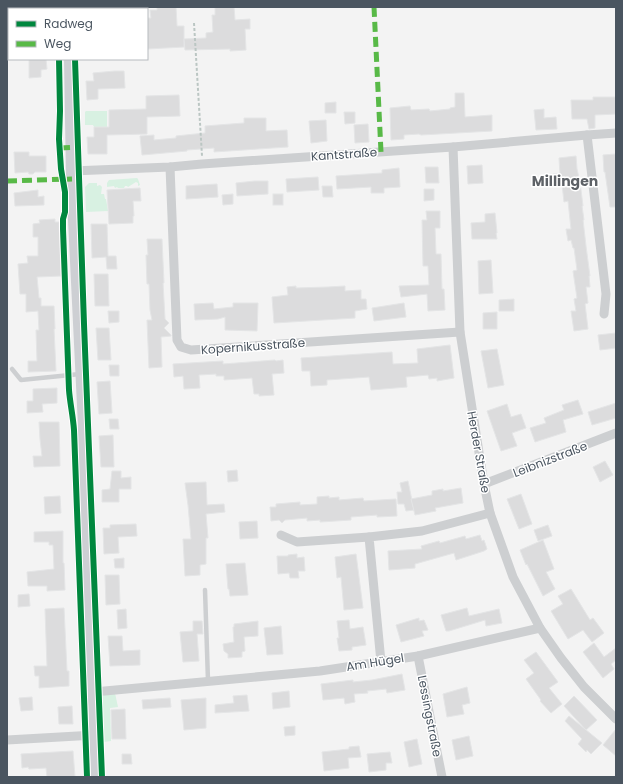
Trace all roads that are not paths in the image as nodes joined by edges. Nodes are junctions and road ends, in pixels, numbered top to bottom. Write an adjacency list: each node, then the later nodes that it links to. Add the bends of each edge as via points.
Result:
1 (70, 60): 6 (street)
2 (616, 133): 3 (street, Kantstraße)
3 (586, 135): 4 (street, Kantstraße); 7 (street, via 606,294)
4 (453, 147): 5 (street, Kantstraße); 8 (street, Herder Straße)
5 (170, 167): 6 (street, Kantstraße); 8 (street, Kopernikusstraße, via 177,340 181,347 191,350)
6 (72, 171): 10 (street)
7 (604, 314)
8 (460, 332): 12 (street, Herder Straße)
9 (12, 369): 10 (lane, via 20,380)
10 (82, 374): 21 (street, via 85,523)
11 (616, 434): 12 (street, Leibnizstraße)
12 (484, 484): 13 (street, Herder Straße)
13 (490, 513): 15 (street, via 422,531); 17 (street, Herder Straße, via 513,577)
14 (281, 535): 15 (street, via 297,542)
15 (369, 536): 19 (street)
16 (205, 590): 20 (lane)
17 (540, 628): 18 (street, Am Hügel); 22 (street, Herder Straße, via 584,687)
18 (418, 656): 19 (street, Am Hügel); 26 (street, Lessingstraße)
19 (381, 662): 20 (street, Am Hügel, via 320,671)
20 (208, 681): 21 (street, Am Hügel)
21 (94, 692): 23 (street)
22 (616, 719)
23 (95, 735): 24 (street); 25 (street)
24 (7, 740)
25 (97, 777)
26 (442, 777)

